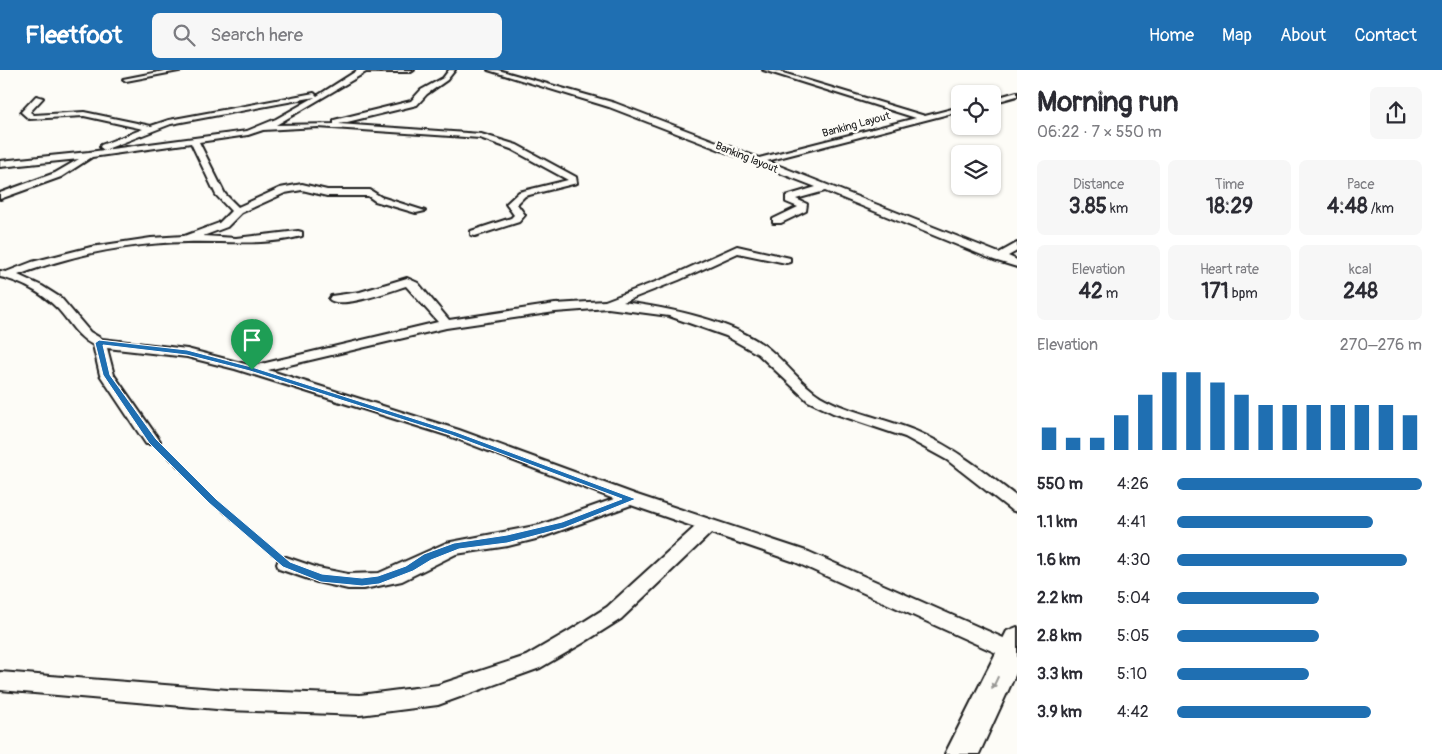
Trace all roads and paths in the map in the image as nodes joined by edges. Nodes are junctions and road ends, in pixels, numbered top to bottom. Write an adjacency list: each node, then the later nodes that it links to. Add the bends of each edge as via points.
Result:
1 (181, 70): 7 (street)
2 (363, 70): 3 (street); 8 (street)
3 (411, 70)
4 (452, 70): 14 (street, via 414,103)
5 (491, 70): 19 (street, Banking layout, via 612,105)
6 (766, 70): 13 (street)
7 (126, 79)
8 (323, 94): 15 (street); 16 (street)
9 (1017, 94): 11 (street)
10 (39, 98): 15 (street, via 26,112 32,117 84,114)
11 (1001, 98)
12 (951, 111): 13 (street, Banking Layout)
13 (924, 118): 19 (street, Banking Layout)
14 (318, 125): 16 (street); 26 (street, via 481,136 514,147 572,179 572,183 522,194 511,204 520,215 515,220)
15 (148, 128): 18 (street)
16 (262, 128): 17 (street)
17 (194, 141): 18 (street); 23 (street, via 221,195)
18 (88, 155): 20 (street); 22 (street, via 77,165)
19 (758, 161): 21 (street, Banking layout)
20 (0, 164)
21 (825, 188): 25 (street, via 789,198 803,206 802,209); 30 (street, Banking layout)
22 (0, 196)
23 (237, 211): 24 (street, via 283,190 302,187 327,193 370,193 378,199); 28 (street, via 224,225)
24 (420, 211)
25 (778, 221)
26 (475, 233)
27 (298, 234): 28 (street, via 236,241)
28 (186, 239): 33 (street, via 91,250)
29 (1017, 246): 30 (street)
30 (998, 258): 32 (street, Banking layout)
31 (786, 260): 35 (street, via 737,249)
32 (1017, 264)
33 (3, 275): 37 (street, via 58,302 74,324)
34 (335, 299): 36 (street, via 361,296 407,282)
35 (608, 304): 36 (street, via 580,304); 41 (street, via 671,312 731,333 763,351 813,398 838,410 910,434 944,452)
36 (446, 324): 38 (street)
37 (99, 343): 38 (street, via 187,353); 39 (street, via 107,375)
38 (252, 370): 40 (street, via 454,433)
39 (152, 441): 43 (path, via 212,501)
40 (631, 499): 42 (street); 43 (street, via 564,525 507,539 458,546 379,580 362,582 321,578)
41 (1017, 506)
42 (707, 526): 44 (street, via 802,557); 45 (street, via 614,613 576,637 533,662 438,695 360,705 228,700)
43 (286, 564)
44 (1014, 644): 46 (main road, one-way to 46)
45 (0, 681)
46 (968, 752)

